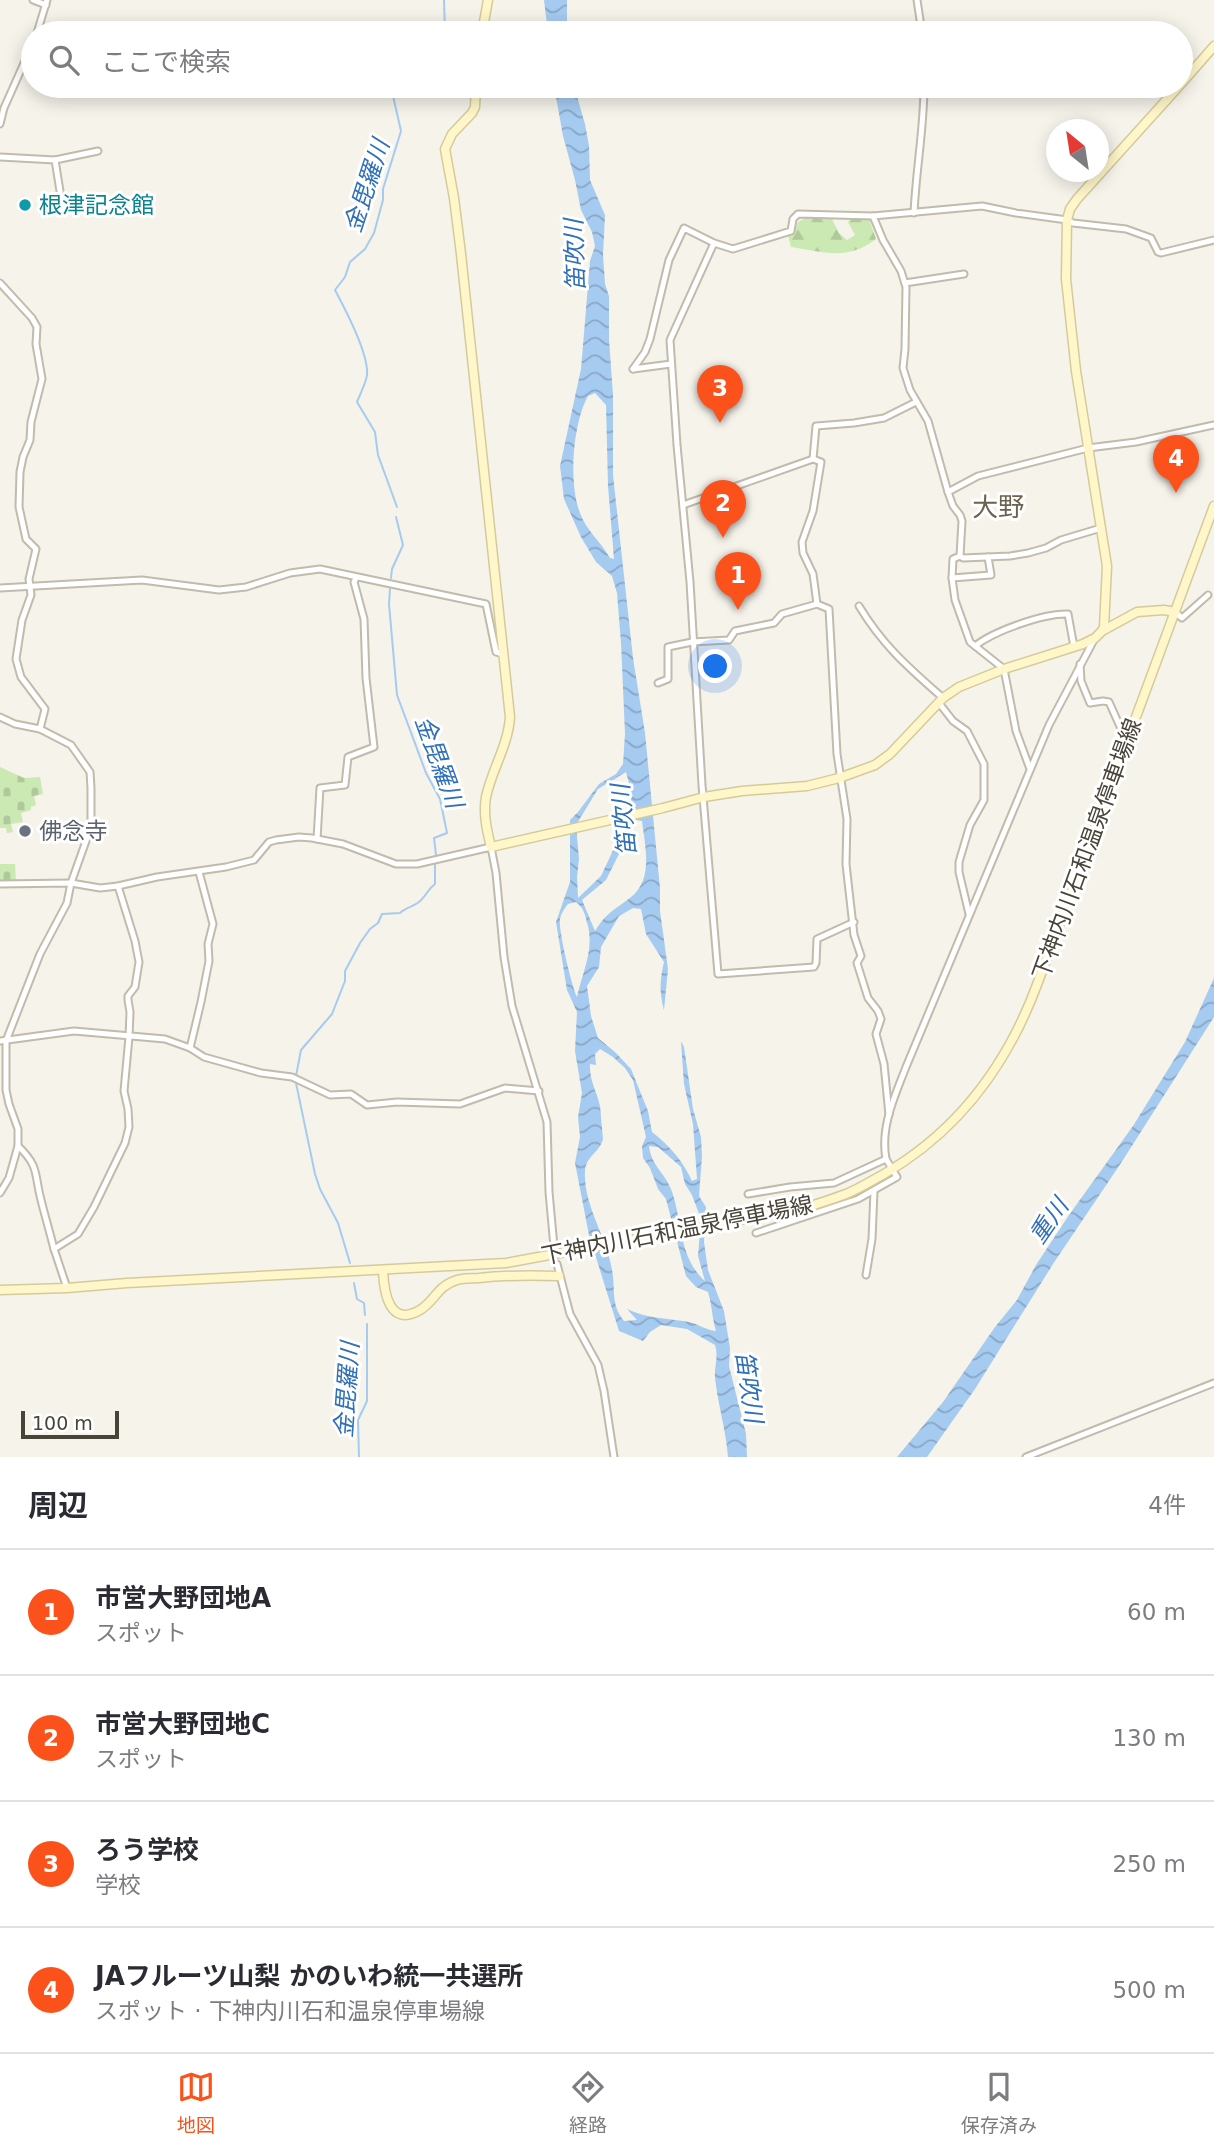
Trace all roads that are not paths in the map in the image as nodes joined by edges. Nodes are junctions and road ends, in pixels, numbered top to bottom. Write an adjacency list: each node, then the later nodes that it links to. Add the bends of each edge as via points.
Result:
1 (33, 0): 4 (street)
2 (488, 0): 6 (street)
3 (917, 0): 7 (street)
4 (46, 2): 5 (street)
5 (40, 21)
6 (484, 21)
7 (920, 21)
8 (1214, 46): 10 (street)
9 (21, 70): 14 (street)
10 (1193, 70)
11 (475, 98): 51 (street, via 472,113 445,149 460,242)
12 (924, 98): 19 (street)
13 (1168, 98): 21 (street, via 1077,198)
14 (0, 124)
15 (98, 151): 17 (street)
16 (0, 157): 17 (street)
17 (55, 160): 18 (street)
18 (60, 191)
19 (914, 213): 20 (street); 21 (street, via 982,206)
20 (873, 216): 23 (street, via 798,214 791,231 733,249); 26 (street)
21 (1067, 220): 22 (street, via 1141,234 1161,253); 30 (street, via 1066,279)
22 (1214, 240)
23 (715, 243): 27 (street, via 670,340); 27 (street, via 684,228 669,260 650,339 633,369)
24 (964, 274): 26 (street)
25 (0, 283): 41 (street, via 37,327 42,379 20,472 19,507 26,539 36,549)
26 (905, 283): 28 (street, via 903,368)
27 (671, 365): 33 (street)
28 (916, 402): 31 (street, via 884,418 816,426); 32 (street, via 928,421)
29 (1214, 425): 30 (street)
30 (1088, 448): 32 (street, via 978,476); 35 (street)
31 (813, 459): 33 (street); 43 (street, via 821,462 813,511 802,542)
32 (947, 492): 36 (street, via 962,521)
33 (683, 505): 48 (street)
34 (1214, 506): 45 (street, 下神内川石和温泉停車場線)
35 (1102, 527): 37 (street, via 1028,553); 46 (street, via 1108,566)
36 (960, 556): 37 (street); 39 (street, via 953,559)
37 (988, 557): 39 (street, via 991,575)
38 (356, 578): 41 (street, via 320,569 219,590 142,580); 51 (street, via 486,604 496,652); 62 (street, via 364,619 374,747 348,757 345,785 320,788)
39 (952, 578): 49 (street, via 959,613)
40 (0, 588): 41 (street)
41 (30, 588): 57 (street, via 16,659 21,677 45,709)
42 (1208, 595): 45 (street, via 1182,618)
43 (817, 604): 48 (street, via 782,614 774,624 734,631 729,640); 60 (street, via 828,609)
44 (859, 606): 55 (street, via 882,641)
45 (1175, 612): 46 (street, via 1144,610); 58 (street, 下神内川石和温泉停車場線)
46 (1102, 631): 47 (street)
47 (1095, 638): 50 (street); 52 (street)
48 (692, 642): 54 (street, via 668,647 668,679); 61 (street)
49 (975, 646): 50 (street, via 1035,619 1063,613 1068,614); 53 (street)
50 (1074, 647): 53 (street)
51 (504, 654): 63 (street, via 510,717 508,738 486,797)
52 (1080, 664): 58 (street, via 1090,703 1109,702); 59 (street)
53 (1004, 669): 55 (street, via 959,687); 59 (street, via 1016,731)
54 (659, 683)
55 (941, 701): 60 (street, via 890,754); 68 (street, via 953,721 968,730 986,779 984,800 970,825 959,862)
56 (0, 717): 57 (street)
57 (40, 729): 65 (street, via 71,745 90,772 91,827)
58 (1128, 738): 77 (street, 下神内川石和温泉停車場線, via 1017,1035 989,1079 957,1116)
59 (1030, 769): 68 (street)
60 (839, 779): 61 (street); 69 (street, via 847,819 846,864)
61 (704, 797): 63 (street); 69 (street, via 718,974 814,967 817,939)
62 (317, 839): 63 (street, via 396,864); 64 (street, via 276,839 254,860)
63 (491, 847): 73 (street, via 512,1006)
64 (199, 873): 67 (street); 72 (street, via 213,924)
65 (71, 883): 66 (street); 67 (street); 71 (street, via 67,903)
66 (0, 884)
67 (118, 886): 70 (street, via 139,962 135,987 128,996)
68 (969, 916): 74 (street)
69 (854, 922): 74 (street, via 860,975 881,1019 876,1034)
70 (130, 1037): 71 (street, via 74,1031); 72 (street); 83 (street, via 125,1143 78,1234)
71 (3, 1041): 75 (street, via 6,1090 18,1129)
72 (190, 1048): 73 (street, via 204,1057 292,1077 330,1095 351,1094 367,1105 460,1104 505,1088)
73 (539, 1091): 82 (street, via 547,1122)
74 (889, 1115): 76 (street)
75 (18, 1146): 79 (street); 83 (street, via 37,1174)
76 (886, 1159): 77 (street); 80 (street, via 834,1184)
77 (892, 1169): 78 (street, via 897,1177); 85 (street, 下神内川石和温泉停車場線, via 848,1193 805,1208 506,1264)
78 (874, 1191): 81 (street); 86 (street)
79 (0, 1193)
80 (748, 1194)
81 (756, 1233)
82 (554, 1247)
83 (54, 1249): 88 (street)
84 (557, 1265): 87 (street)
85 (383, 1271): 87 (street, via 389,1304 406,1314 420,1310 440,1288 458,1280 517,1274); 88 (street, 下神内川石和温泉停車場線)
86 (866, 1275)
87 (559, 1276): 91 (street, via 570,1314 598,1366)
88 (67, 1288): 89 (street, 下神内川石和温泉停車場線)
89 (0, 1290)
90 (1214, 1383): 92 (street)
91 (614, 1457)
92 (1026, 1457)

